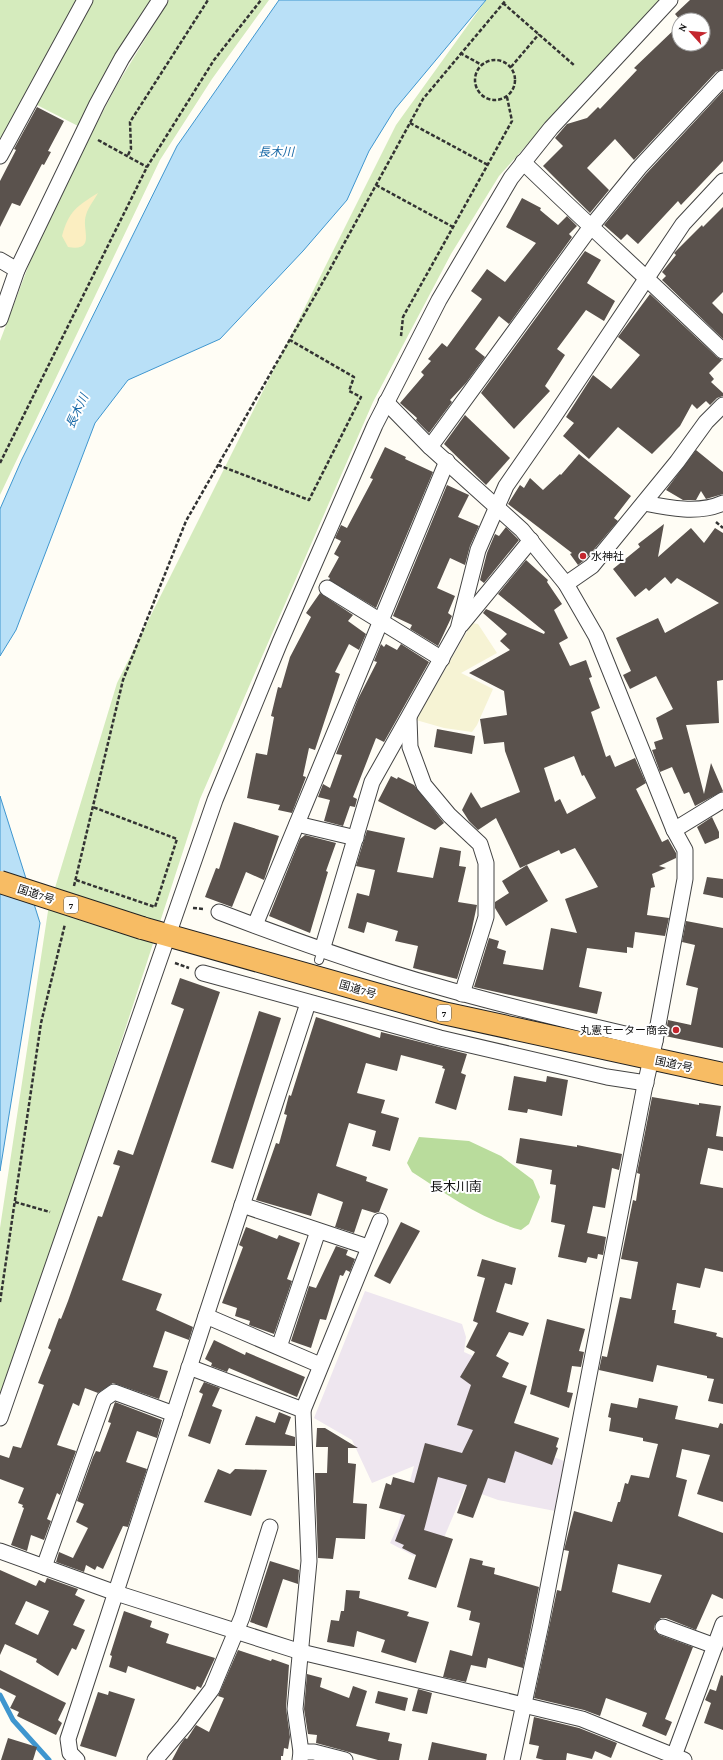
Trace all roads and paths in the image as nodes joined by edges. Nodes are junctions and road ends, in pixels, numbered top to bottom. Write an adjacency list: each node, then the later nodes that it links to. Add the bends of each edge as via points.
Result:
1 (85, 0): 17 (street)
2 (160, 0): 15 (street, via 122,58)
3 (208, 0): 16 (path, via 130,122 131,149)
4 (261, 0): 20 (path, via 214,60)
5 (670, 0): 18 (street, via 551,128)
6 (504, 1): 7 (path); 8 (path)
7 (539, 34): 10 (path); 11 (path)
8 (460, 54): 9 (path); 14 (path, via 423,99)
9 (482, 65): 10 (path, via 500,60); 13 (path, via 475,76 481,95 494,100)
10 (511, 66): 13 (path, via 516,78 515,85)
11 (575, 66)
12 (723, 78): 24 (street, via 639,168)
13 (507, 97): 19 (path, via 512,121)
14 (410, 123): 19 (path); 22 (path)
15 (83, 132): 16 (path); 26 (street)
16 (128, 155): 20 (path)
17 (0, 156)
18 (524, 162): 24 (street); 32 (street, via 504,189 439,300)
19 (488, 165): 23 (path)
20 (147, 167): 36 (path)
21 (723, 181): 27 (street, via 683,224)
22 (376, 185): 23 (path); 29 (path)
23 (453, 227): 30 (path, via 403,318)
24 (590, 228): 27 (street); 34 (street)
25 (0, 260): 26 (street)
26 (17, 270): 28 (street)
27 (647, 277): 31 (street); 40 (street)
28 (0, 319)
29 (290, 340): 37 (path); 37 (path, via 354,377 349,391 361,398 309,500)
30 (401, 340)
31 (723, 351)
32 (386, 402): 34 (street); 59 (street, via 280,642 218,793)
33 (723, 405): 38 (street, via 706,422)
34 (430, 447): 35 (street)
35 (447, 460): 40 (street); 44 (street)
36 (0, 463)
37 (218, 465): 49 (path, via 186,521 123,680)
38 (644, 502): 39 (street, via 667,508 710,509); 42 (street, via 592,566)
39 (723, 503)
40 (495, 506): 41 (street); 45 (street, via 478,550)
41 (531, 540): 42 (street); 45 (street)
42 (566, 584): 51 (street, via 596,636)
43 (327, 588): 44 (street)
44 (380, 622): 46 (street); 50 (street)
45 (458, 629): 46 (street)
46 (442, 659): 47 (street)
47 (409, 718): 52 (street, via 372,782); 62 (street, via 410,747 424,785 449,815 480,844 486,863 486,917)
48 (723, 800): 51 (street)
49 (93, 807): 53 (path); 53 (path, via 177,839 155,907)
50 (297, 824): 52 (street); 58 (street)
51 (674, 830): 64 (street, via 685,850 684,879)
52 (356, 838): 60 (street)
53 (76, 880): 55 (path)
54 (0, 882): 59 (highway, 国道7号 / 7, bridge)
55 (74, 887)
56 (219, 912): 58 (street)
57 (67, 917): 67 (path, via 41,1023)
58 (255, 926): 60 (street)
59 (169, 936): 64 (highway, 国道7号 / 7, via 443,1013); 80 (street)
60 (321, 955): 62 (street)
61 (203, 973): 63 (street)
62 (462, 994): 64 (street)
63 (309, 999): 66 (street, via 440,1038 607,1077); 68 (street)
64 (653, 1050): 65 (highway, 国道7号 / 7); 66 (street)
65 (723, 1074)
66 (646, 1083): 90 (street, via 541,1624)
67 (15, 1202): 69 (path); 73 (path)
68 (242, 1205): 71 (street); 74 (street)
69 (50, 1212)
70 (380, 1221): 72 (street)
71 (318, 1231): 72 (street); 75 (street)
72 (368, 1247): 76 (street)
73 (0, 1302)
74 (206, 1316): 75 (street); 77 (street)
75 (279, 1347): 76 (street)
76 (320, 1365): 78 (street)
77 (189, 1367): 78 (street); 79 (street)
78 (303, 1410): 89 (street, via 309,1561)
79 (174, 1414): 83 (street, via 114,1392 104,1399); 84 (street)
80 (0, 1418)
81 (270, 1527): 87 (street)
82 (0, 1551): 83 (street)
83 (44, 1567): 84 (street)
84 (116, 1593): 87 (street); 91 (street, via 68,1739)
85 (723, 1624): 88 (street)
86 (663, 1627): 88 (street)
87 (236, 1632): 89 (street); 96 (street, via 212,1689)
88 (715, 1646): 93 (street)
89 (301, 1652): 90 (street); 92 (street, via 294,1709)
90 (522, 1704): 93 (street, via 582,1719); 98 (street)
91 (69, 1746): 94 (street); 95 (street, via 70,1753)
92 (300, 1756): 97 (street, via 314,1752)
93 (679, 1758)
94 (62, 1760)
95 (77, 1760)
96 (155, 1760)
97 (345, 1760)
98 (512, 1760)

